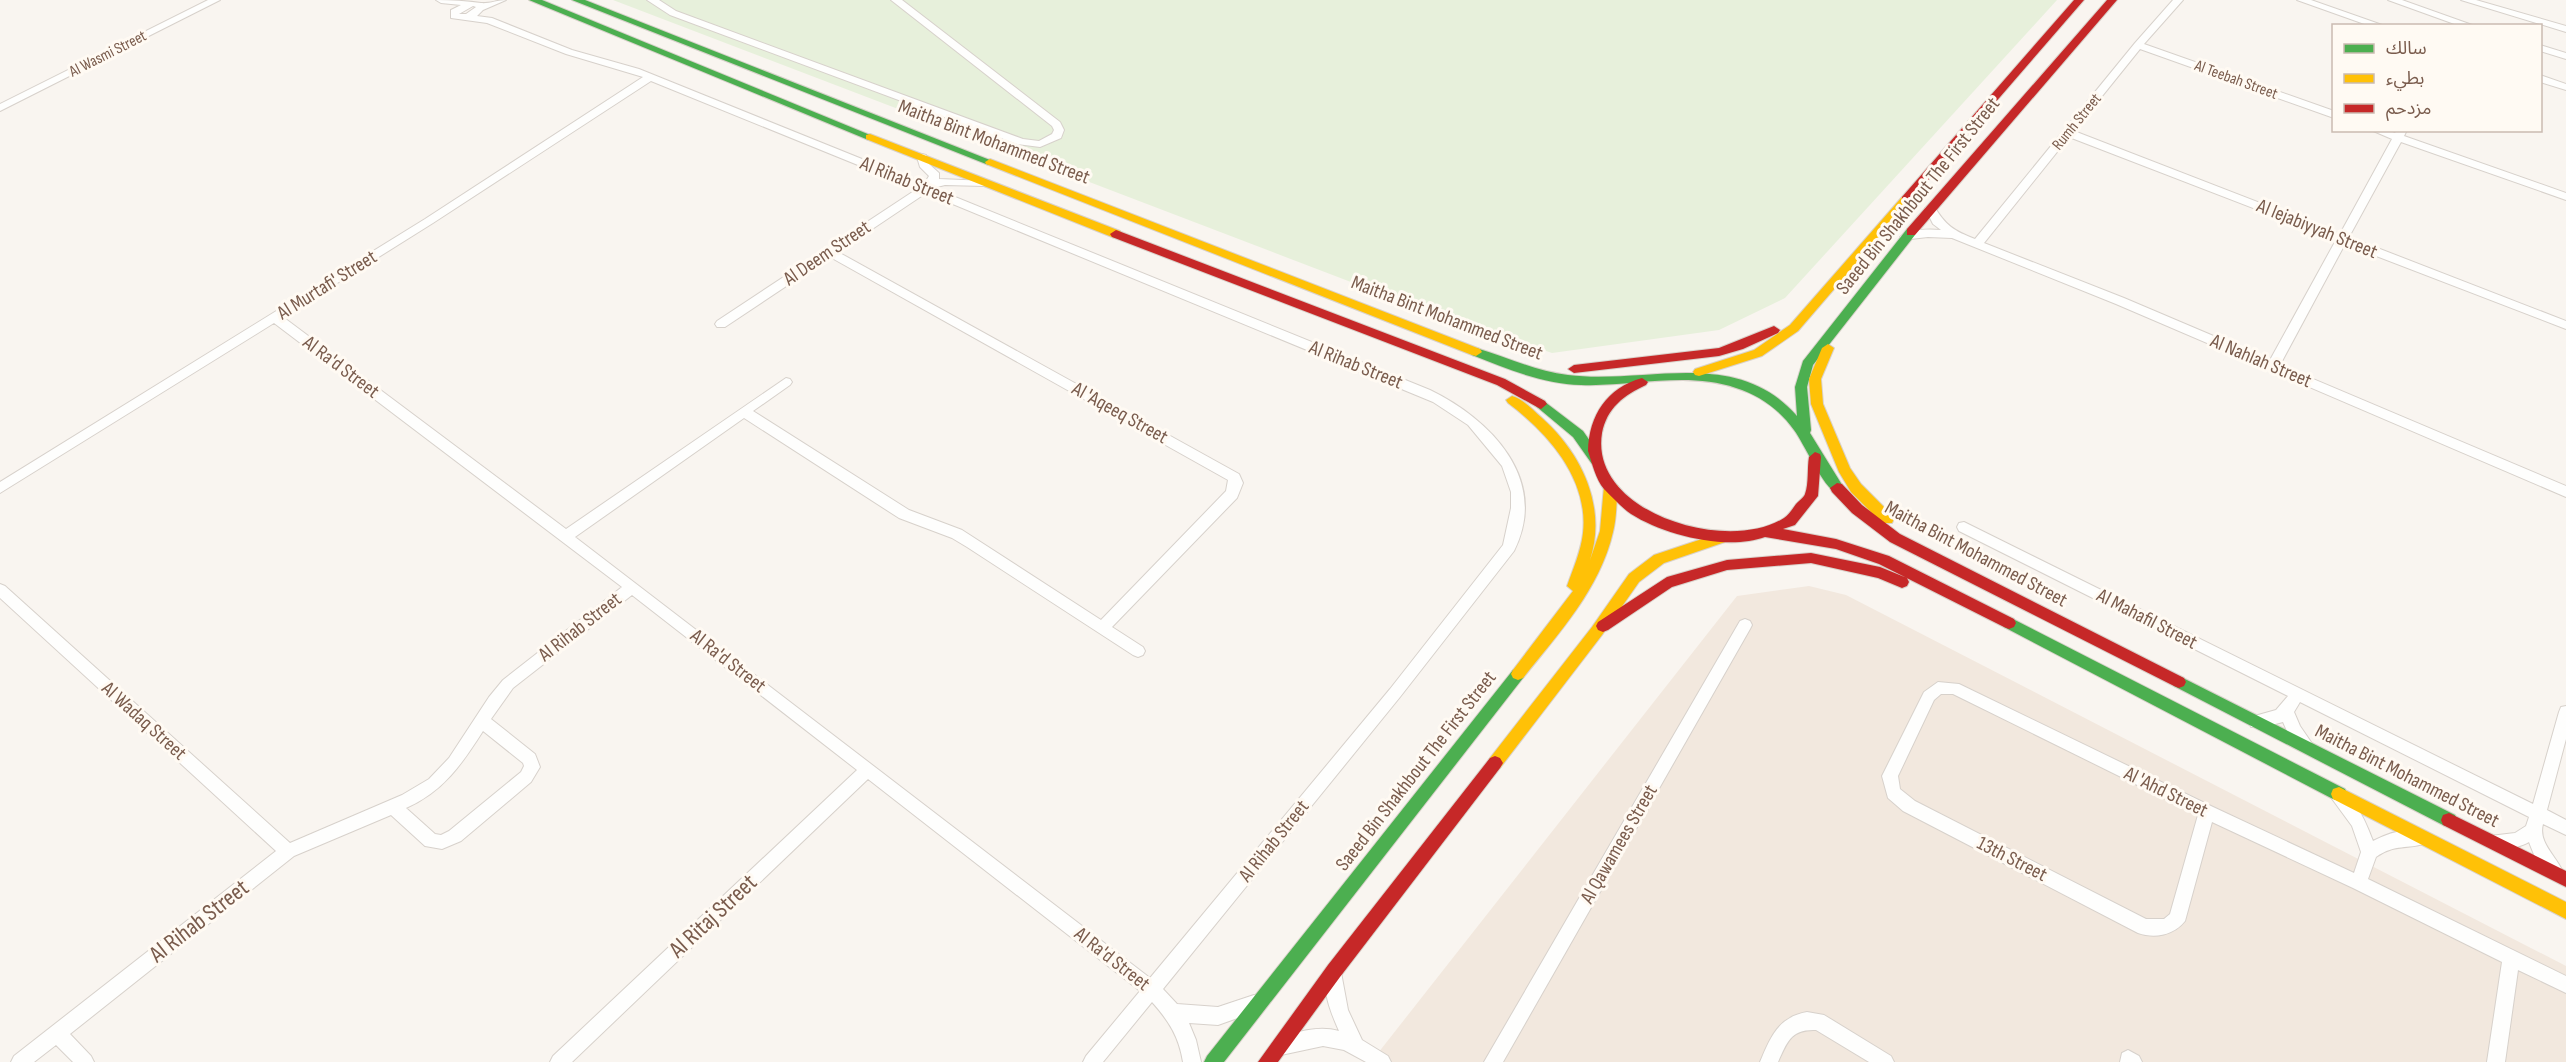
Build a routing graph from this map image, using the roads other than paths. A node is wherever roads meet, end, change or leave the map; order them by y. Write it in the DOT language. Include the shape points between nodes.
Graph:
graph roads {
  1 [pos="215,0"];
  2 [pos="501,0"];
  3 [pos="534,0"];
  4 [pos="577,0"];
  5 [pos="652,0"];
  6 [pos="896,0"];
  7 [pos="2079,0"];
  8 [pos="2112,0"];
  9 [pos="2178,0"];
  10 [pos="2302,0"];
  11 [pos="2393,0"];
  12 [pos="2466,0"];
  13 [pos="442,1"];
  14 [pos="476,4"];
  15 [pos="458,16"];
  16 [pos="489,20"];
  17 [pos="2375,24"];
  18 [pos="2465,24"];
  19 [pos="2515,24"];
  20 [pos="2566,29"];
  21 [pos="2545,39"];
  22 [pos="2138,45"];
  23 [pos="2566,56"];
  24 [pos="650,77"];
  25 [pos="2542,78"];
  26 [pos="2566,87"];
  27 [pos="0,108"];
  28 [pos="2332,114"];
  29 [pos="2069,133"];
  30 [pos="2400,134"];
  31 [pos="922,157"];
  32 [pos="984,183"];
  33 [pos="929,186"];
  34 [pos="2566,197"];
  35 [pos="1930,208"];
  36 [pos="1954,235"];
  37 [pos="1906,237"];
  38 [pos="2342,240"];
  39 [pos="1977,244"];
  40 [pos="829,252"];
  41 [pos="1804,315"];
  42 [pos="275,317"];
  43 [pos="722,324"];
  44 [pos="2566,325"];
  45 [pos="1834,330"];
  46 [pos="1469,349"];
  47 [pos="1453,363"];
  48 [pos="2273,366"];
  49 [pos="1692,374"];
  50 [pos="1659,376"];
  51 [pos="786,382"];
  52 [pos="745,412"];
  53 [pos="1807,435"];
  54 [pos="1815,456"];
  55 [pos="1597,461"];
  56 [pos="1611,486"];
  57 [pos="0,488"];
  58 [pos="2566,492"];
  59 [pos="1964,527"];
  60 [pos="1767,532"];
  61 [pos="565,537"];
  62 [pos="1720,538"];
  63 [pos="632,587"];
  64 [pos="0,590"];
  65 [pos="2016,599"];
  66 [pos="1566,611"];
  67 [pos="1745,625"];
  68 [pos="1103,627"];
  69 [pos="1597,631"];
  70 [pos="2027,632"];
  71 [pos="1138,651"];
  72 [pos="2297,694"];
  73 [pos="1975,698"];
  74 [pos="2566,712"];
  75 [pos="2287,713"];
  76 [pos="482,721"];
  77 [pos="2256,722"];
  78 [pos="2306,746"];
  79 [pos="867,770"];
  80 [pos="2337,794"];
  81 [pos="393,807"];
  82 [pos="2207,812"];
  83 [pos="2538,814"];
  84 [pos="2566,828"];
  85 [pos="2533,831"];
  86 [pos="2426,839"];
  87 [pos="2491,841"];
  88 [pos="288,851"];
  89 [pos="2369,852"];
  90 [pos="2565,879"];
  91 [pos="2360,883"];
  92 [pos="2566,912"];
  93 [pos="2511,958"];
  94 [pos="1334,971"];
  95 [pos="2566,985"];
  96 [pos="1151,989"];
  97 [pos="1259,1002"];
  98 [pos="1176,1013"];
  99 [pos="57,1033"];
  100 [pos="1355,1044"];
  101 [pos="1278,1047"];
  102 [pos="20,1062"];
  103 [pos="85,1062"];
  104 [pos="559,1062"];
  105 [pos="1092,1062"];
  106 [pos="1192,1062"];
  107 [pos="1214,1062"];
  108 [pos="1267,1062"];
  109 [pos="1382,1062"];
  110 [pos="1493,1062"];
  111 [pos="1769,1062"];
  112 [pos="1885,1062"];
  113 [pos="2496,1062"];
  1 -- 27 [label="street, Al Wasmi Street"];
  2 -- 14 [label="street"];
  3 -- 31 [label="main road, Maitha Bint Mohammed Street"];
  4 -- 46 [label="main road, Maitha Bint Mohammed Street"];
  5 -- 6 [label="street" via="673,13 1025,144 1045,143 1057,136 1056,124"];
  7 -- 41 [label="main road, Saeed Bin Shakhbout The First Street"];
  8 -- 35 [label="main road, Saeed Bin Shakhbout The First Street"];
  9 -- 22 [label="street, Rumh Street"];
  10 -- 17 [label="street"];
  11 -- 18 [label="street"];
  12 -- 19 [label="street"];
  13 -- 14 [label="street"];
  13 -- 15 [label="street"];
  14 -- 15 [label="street" via="459,8"];
  14 -- 16 [label="street"];
  15 -- 16 [label="street, Al Rihab Street"];
  16 -- 24 [label="street, Al Rihab Street" via="569,52"];
  20 -- 21 [label="street"];
  21 -- 23 [label="street"];
  22 -- 28 [label="street, Al Teebah Street"];
  22 -- 29 [label="street, Rumh Street"];
  24 -- 33 [label="street, Al Rihab Street"];
  24 -- 42 [label="street, Al Murtafi' Street"];
  25 -- 26 [label="street"];
  29 -- 38 [label="street, Al Iejabiyyah Street"];
  29 -- 39 [label="street, Rumh Street"];
  30 -- 34 [label="street"];
  30 -- 38 [label="street"];
  31 -- 32 [label="main road, Maitha Bint Mohammed Street"];
  31 -- 33 [label="street" via="924,165 935,175"];
  32 -- 33 [label="street" via="949,181"];
  32 -- 47 [label="main road, Maitha Bint Mohammed Street"];
  33 -- 40 [label="street, Al Deem Street"];
  33 -- 96 [label="street, Al Rihab Street" via="1433,396 1471,421 1510,463 1518,490 1518,519 1509,547 1491,572"];
  35 -- 36 [label="street, Al Nahlah Street" via="1937,222"];
  35 -- 37 [label="main road, Saeed Bin Shakhbout The First Street"];
  36 -- 37 [label="street, Al Nahlah Street" via="1928,233"];
  36 -- 39 [label="street, Al Nahlah Street"];
  37 -- 45 [label="main road, Saeed Bin Shakhbout The First Street"];
  38 -- 44 [label="street, Al Iejabiyyah Street"];
  38 -- 48 [label="street"];
  39 -- 48 [label="street, Al Nahlah Street"];
  40 -- 43 [label="street, Al Deem Street"];
  40 -- 68 [label="street, Al 'Aqeeq Street" via="1234,477 1232,494"];
  41 -- 46 [label="main road" via="1757,339 1719,352 1593,368 1548,367"];
  41 -- 49 [label="main road, Saeed Bin Shakhbout The First Street" via="1784,337 1758,353"];
  42 -- 57 [label="street, Al Murtafi' Street"];
  42 -- 61 [label="street, Al Ra'd Street"];
  45 -- 53 [label="main road, Saeed Bin Shakhbout The First Street" via="1818,346 1802,372 1799,391"];
  45 -- 65 [label="main road" via="1819,368 1815,391 1835,450 1856,488 1914,539 1985,575"];
  46 -- 50 [label="main road, Maitha Bint Mohammed Street" via="1521,370 1554,378 1588,381"];
  47 -- 55 [label="main road, Maitha Bint Mohammed Street" via="1501,382 1551,410 1576,431"];
  47 -- 66 [label="main road" via="1545,424 1573,466 1587,500 1590,530"];
  48 -- 58 [label="street, Al Nahlah Street"];
  49 -- 50 [label="main road, Maitha Bint Mohammed Street"];
  49 -- 53 [label="main road, Maitha Bint Mohammed Street" via="1719,378 1759,393 1792,417"];
  50 -- 55 [label="main road" via="1633,384 1612,398 1599,416 1593,438"];
  51 -- 52 [label="street"];
  52 -- 61 [label="street"];
  52 -- 68 [label="street" via="904,514 957,534"];
  53 -- 54 [label="main road, Maitha Bint Mohammed Street"];
  54 -- 60 [label="main road" via="1817,479 1809,501 1792,519"];
  54 -- 65 [label="main road, Maitha Bint Mohammed Street" via="1838,491 1873,524"];
  55 -- 56 [label="main road"];
  56 -- 62 [label="main road" via="1624,501 1660,523"];
  56 -- 66 [label="main road, Saeed Bin Shakhbout The First Street" via="1606,535 1599,556"];
  59 -- 72 [label="street, Al Mahafil Street"];
  60 -- 62 [label="main road"];
  60 -- 70 [label="main road" via="1814,538 1872,554"];
  61 -- 63 [label="street, Al Ra'd Street"];
  62 -- 69 [label="main road" via="1647,565 1620,591"];
  63 -- 76 [label="street, Al Rihab Street" via="508,684"];
  63 -- 79 [label="street, Al Ra'd Street"];
  64 -- 88 [label="street, Al Wadaq Street"];
  65 -- 77 [label="main road, Maitha Bint Mohammed Street"];
  66 -- 97 [label="main road, Saeed Bin Shakhbout The First Street"];
  67 -- 110 [label="street, Al Qawamees Street"];
  68 -- 71 [label="street"];
  69 -- 70 [label="main road" via="1654,590 1695,573 1727,565 1811,558 1880,573 1994,625"];
  69 -- 94 [label="main road"];
  70 -- 80 [label="main road"];
  72 -- 75 [label="street"];
  72 -- 83 [label="street, Al Mahafil Street"];
  73 -- 82 [label="street, Al 'Ahd Street"];
  73 -- 82 [label="street, 13th Street" via="1946,687 1932,691 1890,776 1893,793 1909,806 2144,927 2169,926 2179,915"];
  74 -- 83 [label="street"];
  75 -- 77 [label="street"];
  75 -- 78 [label="street"];
  76 -- 81 [label="street, Al Rihab Street" via="445,774 421,793"];
  76 -- 81 [label="street" via="530,759 532,767 526,777 442,842 431,841"];
  77 -- 78 [label="main road, Maitha Bint Mohammed Street"];
  78 -- 87 [label="main road, Maitha Bint Mohammed Street"];
  79 -- 96 [label="street, Al Ra'd Street"];
  79 -- 104 [label="street, Al Ritaj Street"];
  80 -- 86 [label="main road"];
  80 -- 89 [label="street" via="2358,822"];
  81 -- 88 [label="street, Al Rihab Street"];
  82 -- 91 [label="street, Al 'Ahd Street"];
  83 -- 84 [label="street, Al Mahafil Street"];
  83 -- 85 [label="street"];
  85 -- 87 [label="street" via="2517,840"];
  85 -- 90 [label="street" via="2541,853"];
  86 -- 89 [label="street" via="2393,839"];
  86 -- 92 [label="main road"];
  87 -- 90 [label="main road, Maitha Bint Mohammed Street"];
  88 -- 99 [label="street, Al Rihab Street"];
  89 -- 91 [label="street"];
  91 -- 93 [label="street, Al 'Ahd Street"];
  93 -- 95 [label="street, Al 'Ahd Street"];
  93 -- 113 [label="street"];
  94 -- 100 [label="street" via="1339,1013"];
  94 -- 101 [label="main road"];
  96 -- 98 [label="street, Al Ra'd Street"];
  96 -- 105 [label="street, Al Rihab Street"];
  97 -- 98 [label="street" via="1218,1016"];
  97 -- 107 [label="main road, Saeed Bin Shakhbout The First Street"];
  98 -- 106 [label="street, Al Ra'd Street" via="1185,1030"];
  99 -- 102 [label="street, Al Rihab Street"];
  99 -- 103 [label="street"];
  100 -- 101 [label="street" via="1323,1037"];
  100 -- 109 [label="street"];
  101 -- 108 [label="main road"];
  111 -- 112 [label="street" via="1783,1032 1797,1021 1807,1020 1818,1021"];
}
